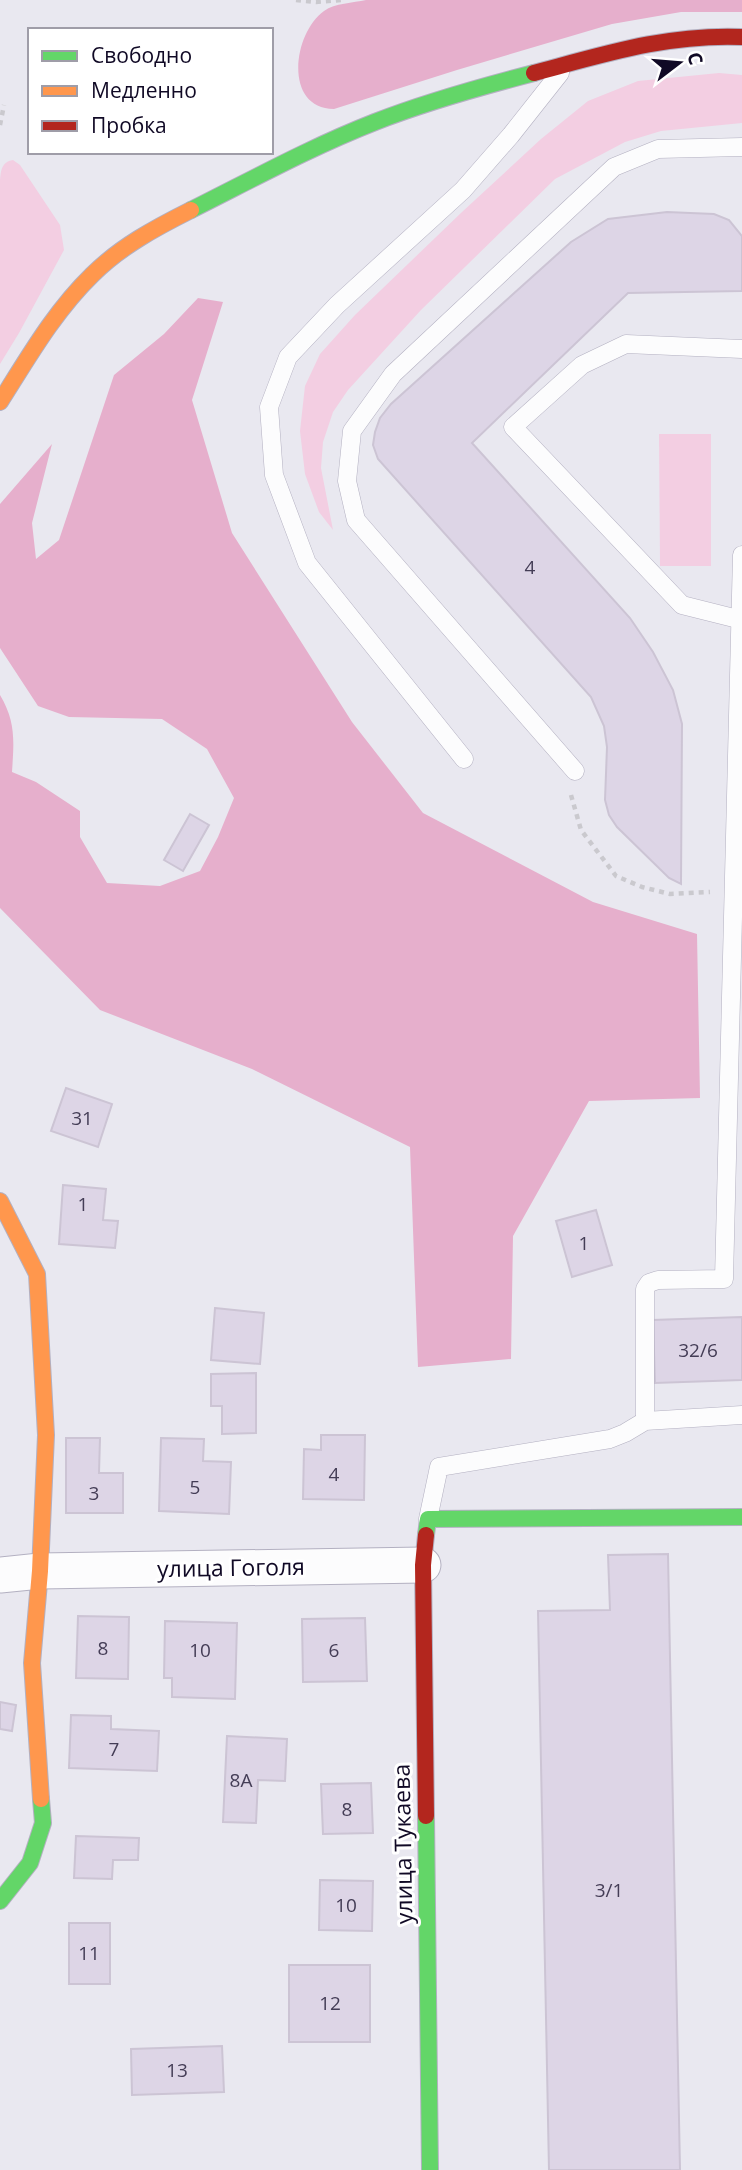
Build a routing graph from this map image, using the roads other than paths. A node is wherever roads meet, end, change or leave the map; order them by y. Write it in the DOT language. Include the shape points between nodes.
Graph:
graph roads {
  1 [pos="742,37"];
  2 [pos="567,64"];
  3 [pos="742,147"];
  4 [pos="742,349"];
  5 [pos="0,402"];
  6 [pos="742,555"];
  7 [pos="740,620"];
  8 [pos="464,759"];
  9 [pos="575,771"];
  10 [pos="0,1201"];
  11 [pos="742,1415"];
  12 [pos="645,1421"];
  13 [pos="742,1517"];
  14 [pos="428,1518"];
  15 [pos="423,1565"];
  16 [pos="40,1571"];
  17 [pos="0,1575"];
  18 [pos="0,1901"];
  19 [pos="430,2170"];
  1 -- 2 [label="street" via="672,39"];
  2 -- 5 [label="street" via="360,128 137,239 71,296"];
  2 -- 8 [label="lane" via="463,190 337,305 288,357 269,407 274,475 307,563"];
  3 -- 9 [label="lane" via="658,149 614,167 393,374 352,431 347,481 356,520"];
  4 -- 7 [label="lane" via="626,344 582,365 513,426 682,605"];
  6 -- 7 [label="lane"];
  7 -- 12 [label="lane" via="724,1279 656,1280 645,1289"];
  10 -- 16 [label="street" via="37,1274 46,1435"];
  11 -- 12 [label="lane"];
  12 -- 14 [label="lane" via="610,1439 439,1467"];
  13 -- 14 [label="street"];
  14 -- 15 [label="street, улица Тукаева"];
  15 -- 16 [label="street, улица Гоголя"];
  15 -- 19 [label="street, улица Тукаева"];
  16 -- 17 [label="street, улица Гоголя"];
  16 -- 18 [label="street" via="32,1663 43,1823 30,1863"];
}
